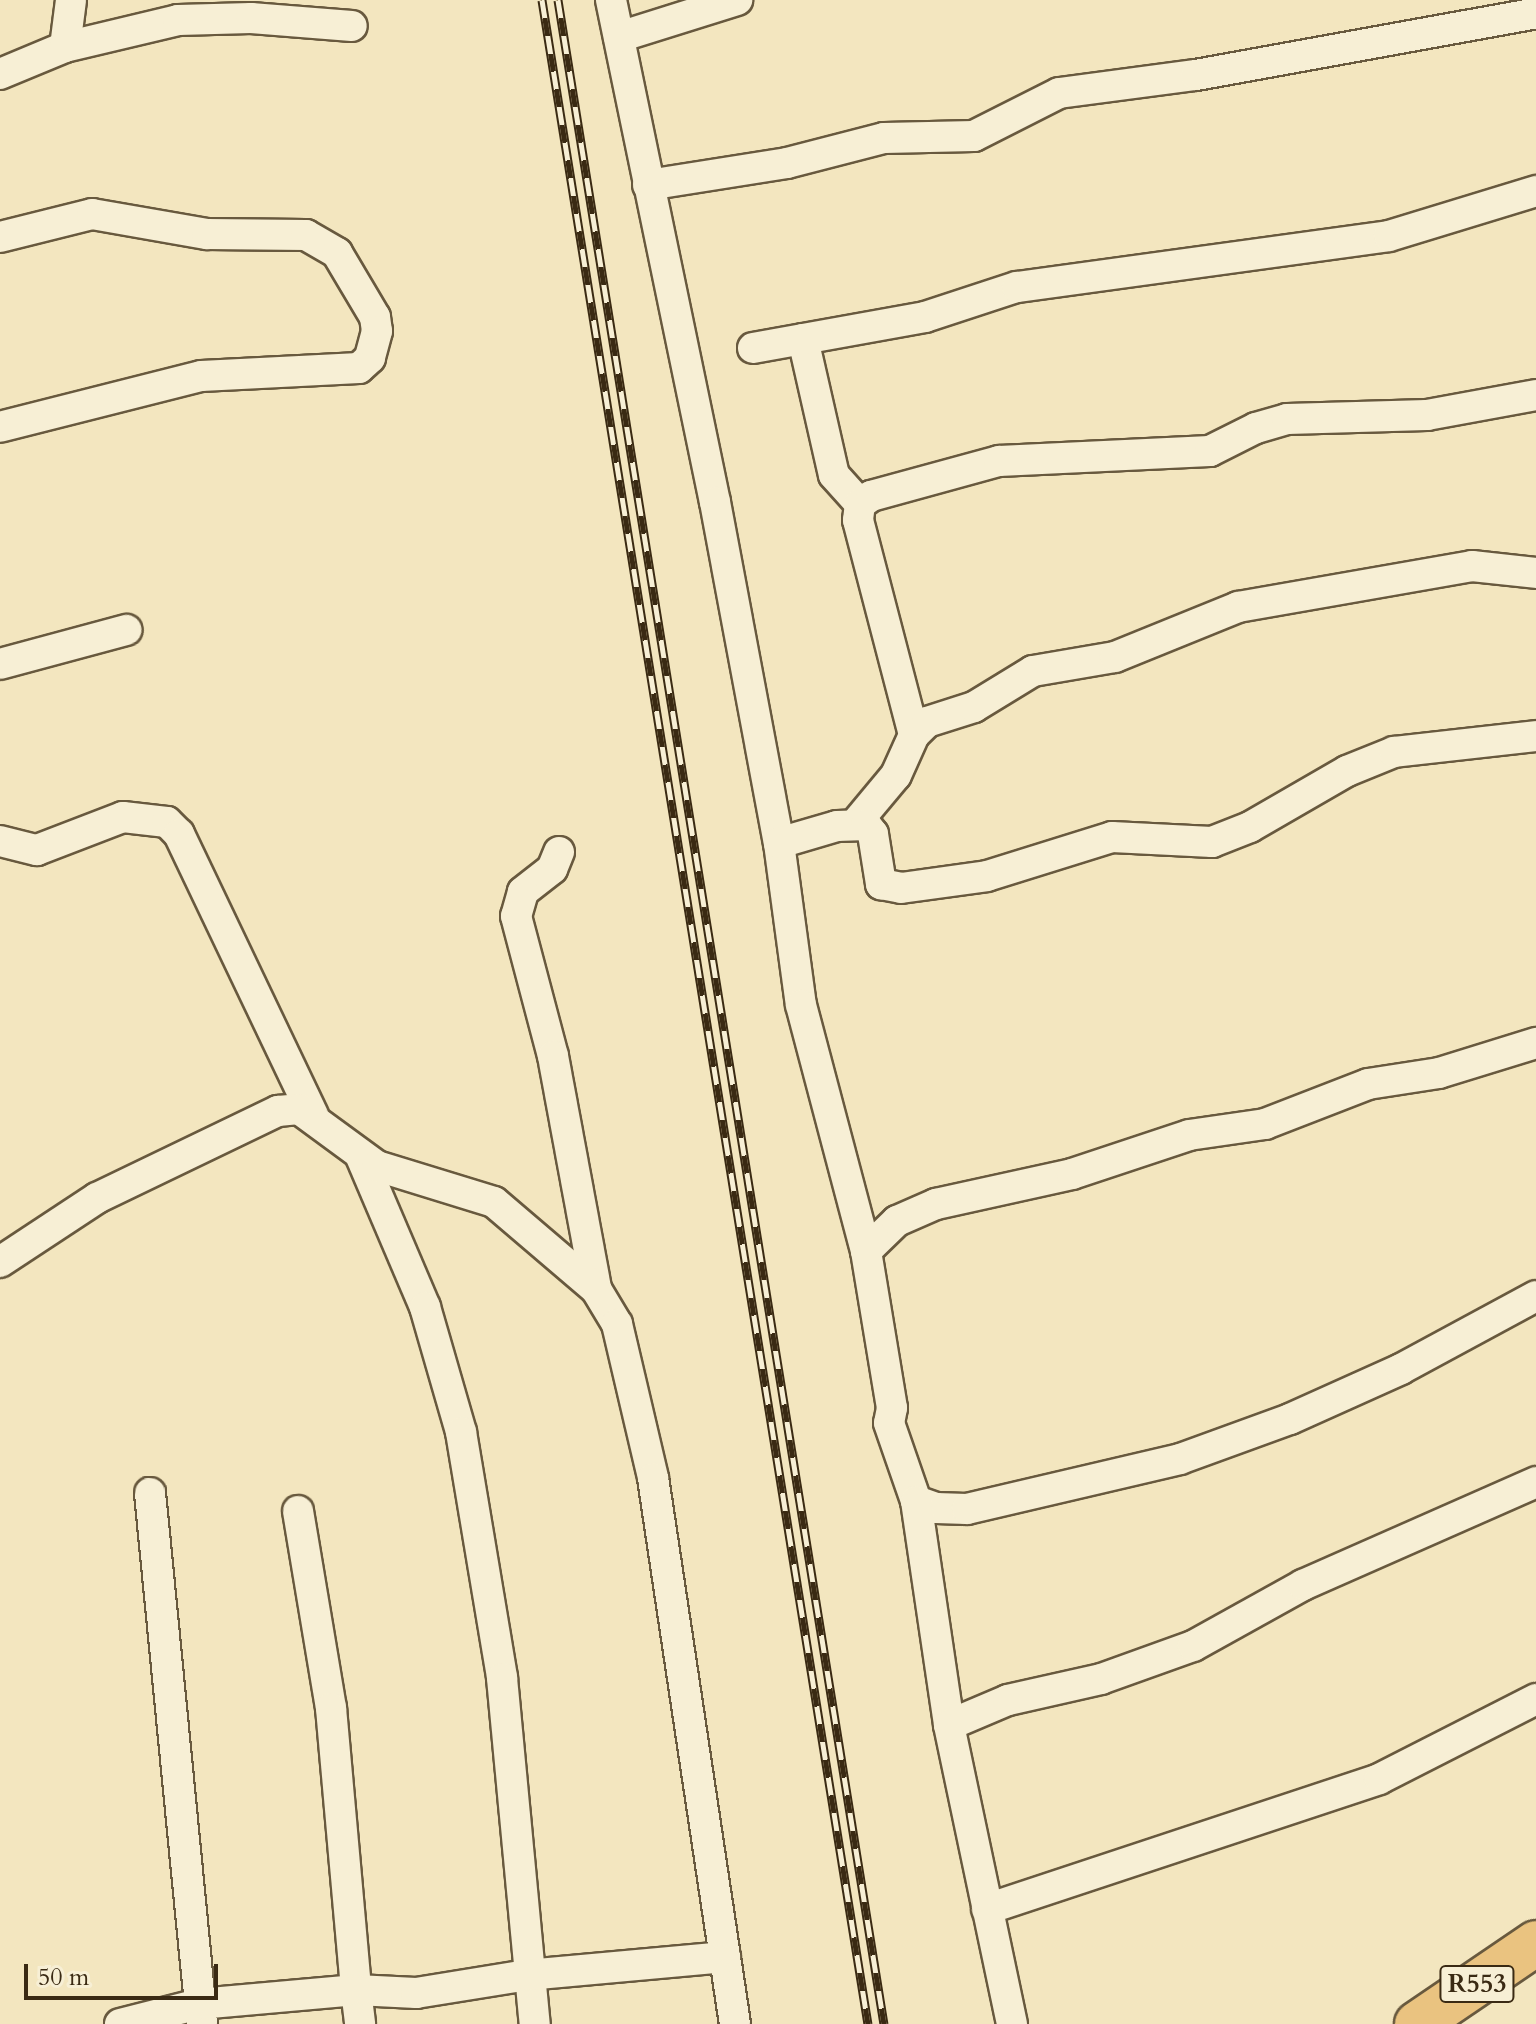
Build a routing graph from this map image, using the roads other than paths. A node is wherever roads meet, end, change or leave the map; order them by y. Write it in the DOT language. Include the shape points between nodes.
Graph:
graph roads {
  1 [pos="71,0"];
  2 [pos="611,0"];
  3 [pos="737,0"];
  4 [pos="1451,13"];
  5 [pos="1536,13"];
  6 [pos="352,26"];
  7 [pos="619,37"];
  8 [pos="65,47"];
  9 [pos="0,74"];
  10 [pos="648,185"];
  11 [pos="1536,191"];
  12 [pos="0,237"];
  13 [pos="803,339"];
  14 [pos="753,348"];
  15 [pos="1536,395"];
  16 [pos="0,427"];
  17 [pos="860,504"];
  18 [pos="1536,573"];
  19 [pos="126,630"];
  20 [pos="0,664"];
  21 [pos="914,735"];
  22 [pos="1536,736"];
  23 [pos="856,823"];
  24 [pos="0,841"];
  25 [pos="779,843"];
  26 [pos="559,852"];
  27 [pos="1536,1043"];
  28 [pos="313,1115"];
  29 [pos="361,1157"];
  30 [pos="866,1251"];
  31 [pos="0,1262"];
  32 [pos="596,1289"];
  33 [pos="1536,1296"];
  34 [pos="1536,1482"];
  35 [pos="150,1493"];
  36 [pos="916,1501"];
  37 [pos="298,1511"];
  38 [pos="1536,1699"];
  39 [pos="949,1725"];
  40 [pos="987,1909"];
  41 [pos="1536,1943"];
  42 [pos="725,1957"];
  43 [pos="527,1975"];
  44 [pos="356,1990"];
  45 [pos="200,2014"];
  46 [pos="120,2024"];
  47 [pos="360,2024"];
  48 [pos="535,2024"];
  49 [pos="735,2024"];
  50 [pos="1012,2024"];
  51 [pos="1417,2024"];
  1 -- 8 [label="street"];
  2 -- 7 [label="street"];
  3 -- 7 [label="street"];
  4 -- 5 [label="street"];
  4 -- 10 [label="street" via="1196,75 1059,93 974,136 884,138 787,163"];
  6 -- 8 [label="street" via="202,18 144,25"];
  7 -- 10 [label="street"];
  8 -- 9 [label="street"];
  10 -- 25 [label="street"];
  11 -- 13 [label="street" via="1389,236 1017,287 925,317"];
  12 -- 16 [label="street" via="92,214 197,233 320,239 354,278 377,331 370,358 359,368 201,376"];
  13 -- 14 [label="street"];
  13 -- 17 [label="street" via="834,475"];
  15 -- 17 [label="street" via="1427,415 1287,419 1210,451 999,461 871,496"];
  17 -- 21 [label="street" via="858,520"];
  18 -- 21 [label="street" via="1472,566 1238,607 1115,657 1033,671 974,707 934,718"];
  19 -- 20 [label="street"];
  21 -- 23 [label="street" via="896,775"];
  22 -- 23 [label="street" via="1394,752 1212,842 1112,837 987,876 901,888 881,884 873,834"];
  23 -- 25 [label="street"];
  24 -- 28 [label="street" via="37,850 123,817 167,822 179,834"];
  25 -- 30 [label="street" via="801,1005"];
  26 -- 32 [label="street" via="552,869 523,892 516,916 553,1056"];
  27 -- 30 [label="street" via="1423,1077 1368,1084 1265,1124 1189,1135 1072,1174 936,1204 897,1221"];
  28 -- 29 [label="street"];
  28 -- 31 [label="street" via="299,1109 278,1111 97,1198"];
  29 -- 32 [label="street" via="494,1202"];
  29 -- 43 [label="street" via="425,1307 461,1432 502,1678"];
  30 -- 36 [label="street" via="892,1408 889,1423"];
  32 -- 42 [label="street" via="617,1324 653,1478"];
  33 -- 36 [label="street" via="1401,1369 1290,1419 1180,1459 967,1509"];
  34 -- 39 [label="street" via="1303,1585 1193,1646 1101,1679 1008,1700"];
  35 -- 45 [label="street"];
  36 -- 39 [label="street"];
  37 -- 44 [label="street" via="331,1708"];
  38 -- 40 [label="street" via="1379,1779"];
  39 -- 40 [label="street"];
  40 -- 50 [label="street"];
  41 -- 51 [label="main road, R553"];
  42 -- 43 [label="street"];
  42 -- 49 [label="street"];
  43 -- 44 [label="street" via="416,1993"];
  43 -- 48 [label="street"];
  44 -- 45 [label="street"];
  44 -- 47 [label="street"];
  45 -- 46 [label="street"];
}
